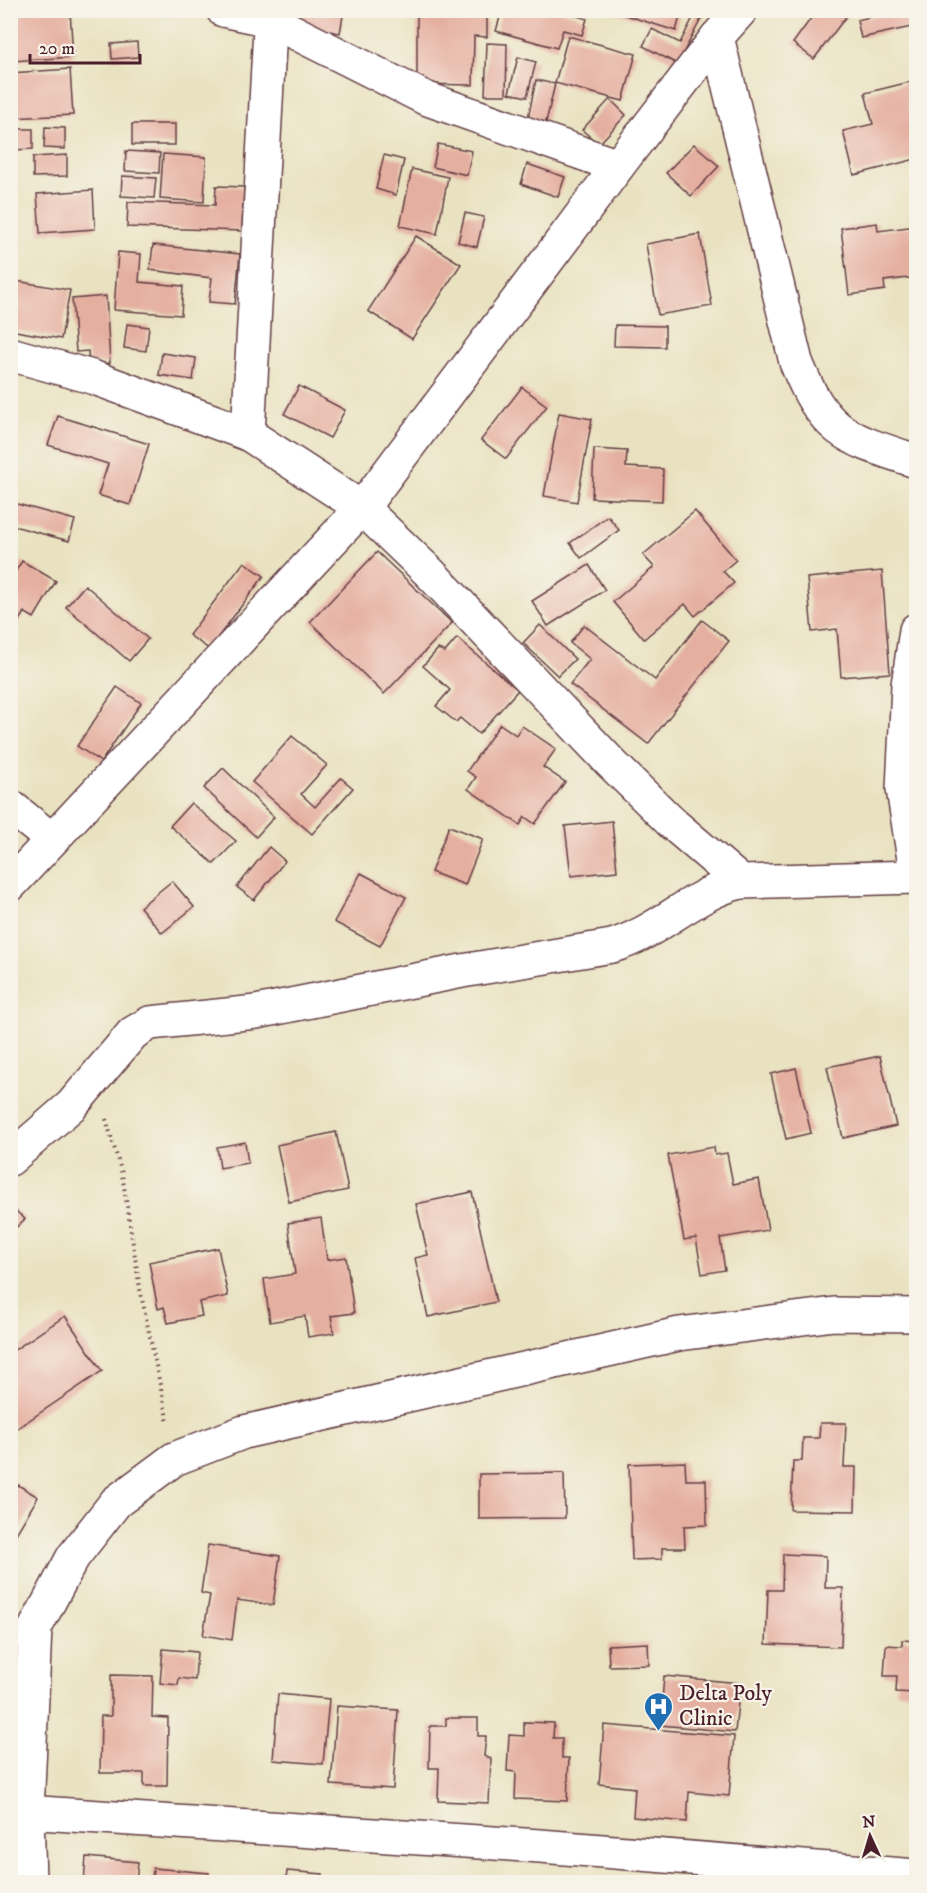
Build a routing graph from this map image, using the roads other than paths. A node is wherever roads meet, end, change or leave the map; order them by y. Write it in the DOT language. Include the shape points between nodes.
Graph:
graph roads {
  1 [pos="223,10"];
  2 [pos="741,10"];
  3 [pos="270,15"];
  4 [pos="717,37"];
  5 [pos="618,166"];
  6 [pos="10,354"];
  7 [pos="248,434"];
  8 [pos="916,462"];
  9 [pos="362,508"];
  10 [pos="916,630"];
  11 [pos="10,806"];
  12 [pos="51,839"];
  13 [pos="916,872"];
  14 [pos="916,877"];
  15 [pos="741,882"];
  16 [pos="10,885"];
  17 [pos="10,1159"];
  18 [pos="916,1315"];
  19 [pos="19,1812"];
  20 [pos="916,1876"];
  21 [pos="29,1882"];
  1 -- 3 [label="street"];
  2 -- 4 [label="street"];
  3 -- 5 [label="street" via="425,98"];
  3 -- 7 [label="street"];
  4 -- 5 [label="street"];
  4 -- 8 [label="street" via="796,362 810,396 833,425 858,442"];
  5 -- 9 [label="street"];
  6 -- 7 [label="street" via="92,376"];
  7 -- 9 [label="street"];
  9 -- 12 [label="street"];
  9 -- 15 [label="street" via="638,789"];
  10 -- 13 [label="street" via="908,685 903,789"];
  11 -- 12 [label="street"];
  12 -- 16 [label="street"];
  14 -- 15 [label="street"];
  15 -- 17 [label="street" via="720,887 629,941 612,946 256,1012 150,1023 133,1033 72,1105"];
  18 -- 19 [label="street" via="834,1314 679,1334 244,1432 174,1460 116,1502 73,1557 35,1628"];
  19 -- 20 [label="street" via="528,1845"];
  19 -- 21 [label="street"];
}
